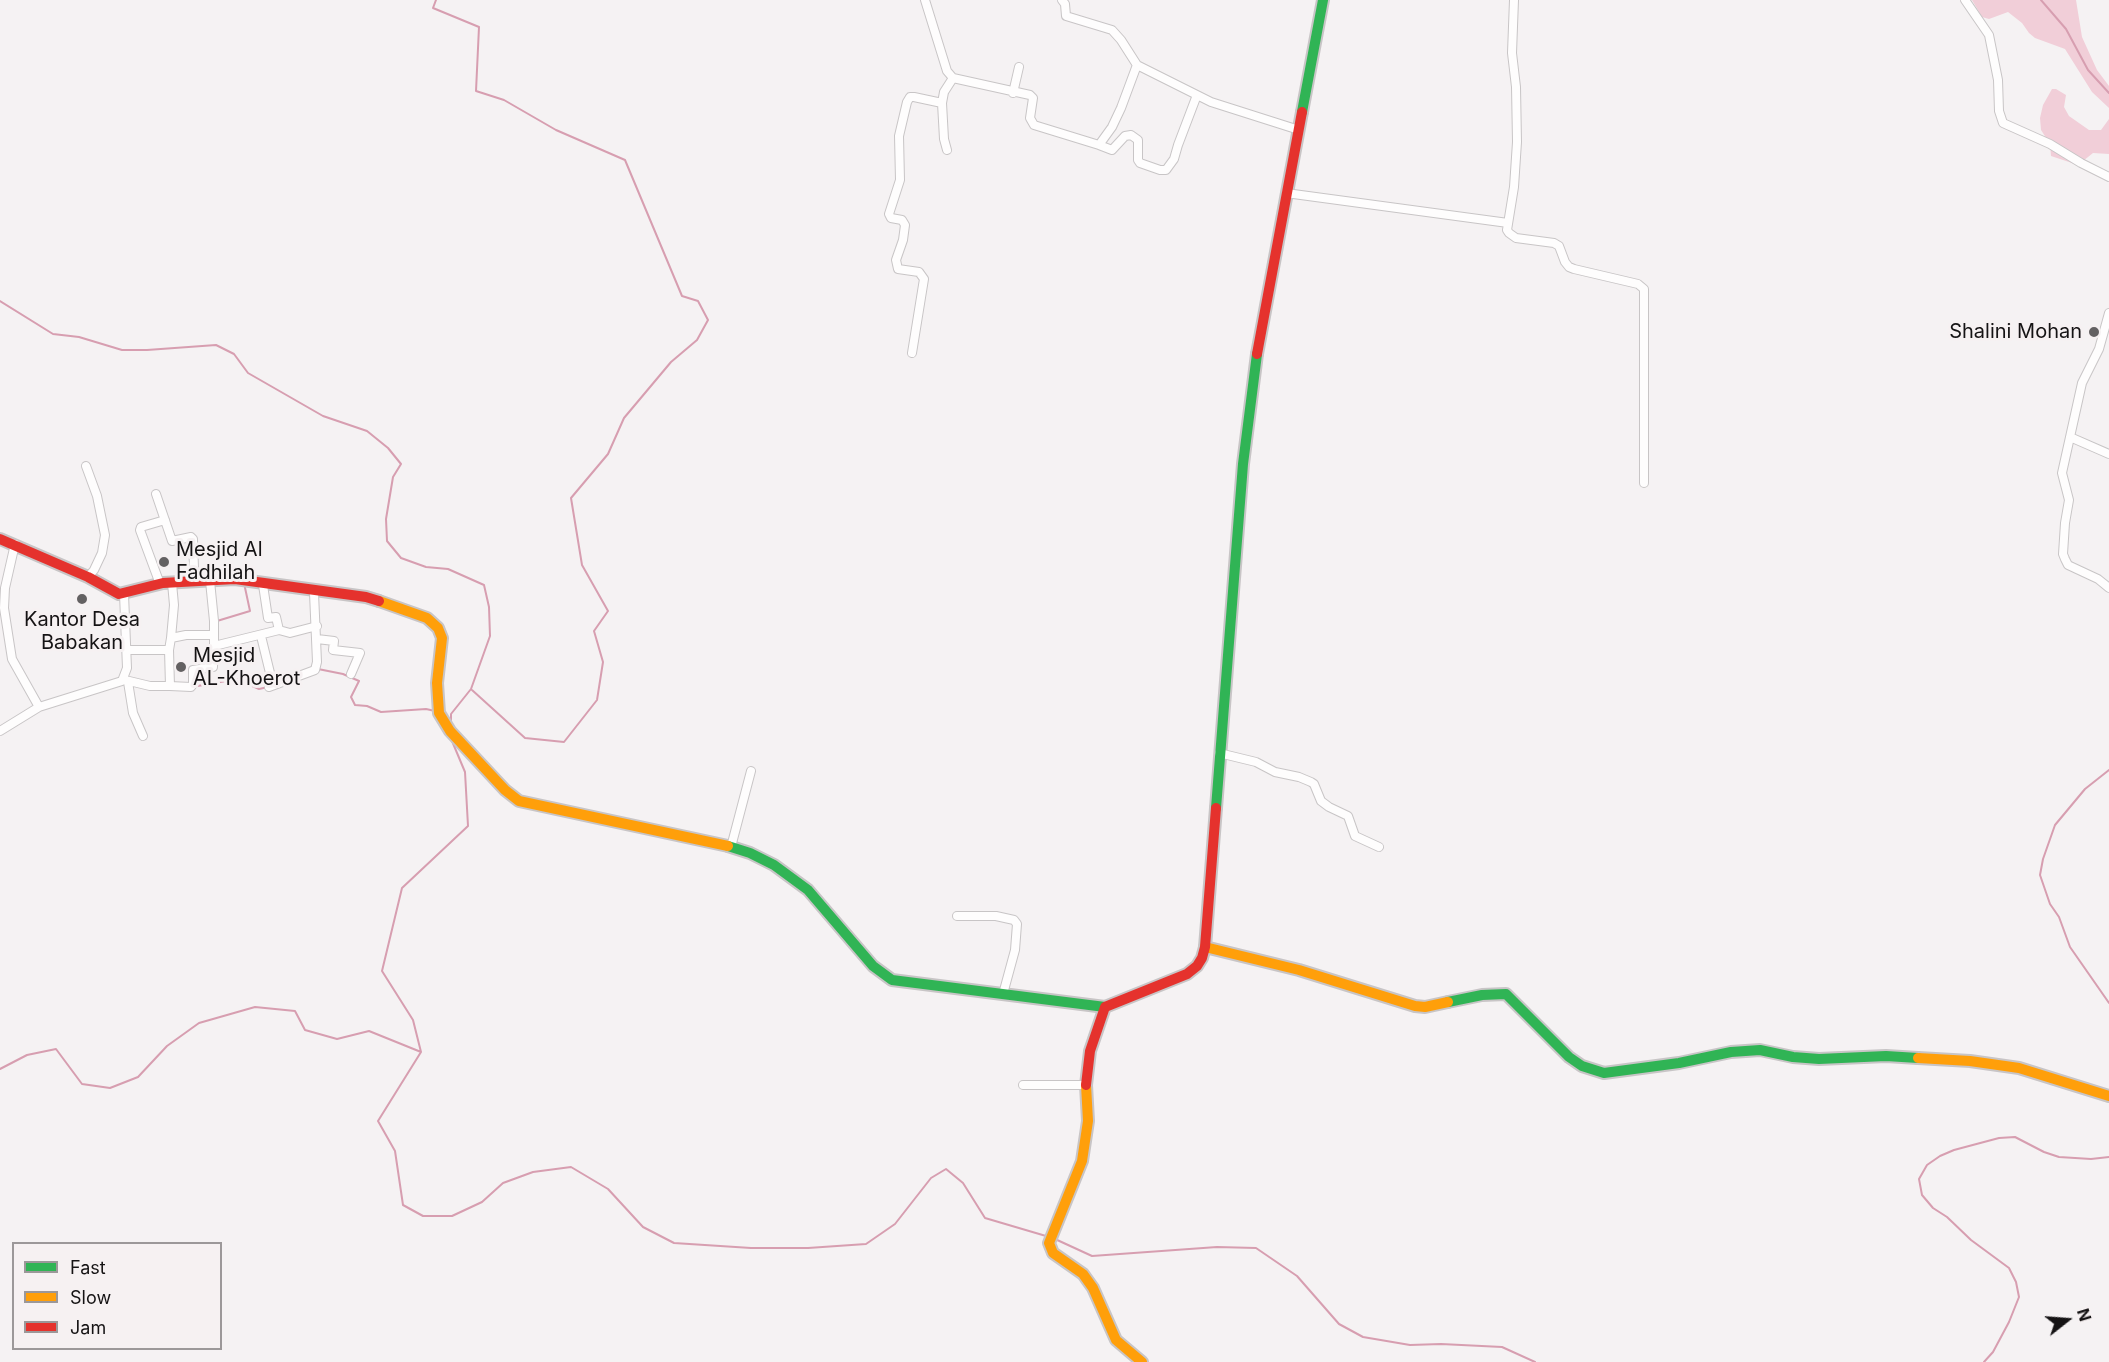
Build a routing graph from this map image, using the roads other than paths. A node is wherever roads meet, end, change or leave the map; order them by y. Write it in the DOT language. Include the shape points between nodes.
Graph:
graph roads {
  1 [pos="925,0"];
  2 [pos="1062,0"];
  3 [pos="1323,0"];
  4 [pos="1514,0"];
  5 [pos="1965,0"];
  6 [pos="1137,65"];
  7 [pos="1019,67"];
  8 [pos="953,78"];
  9 [pos="1013,93"];
  10 [pos="1197,95"];
  11 [pos="942,103"];
  12 [pos="1299,130"];
  13 [pos="1100,145"];
  14 [pos="947,150"];
  15 [pos="2109,177"];
  16 [pos="1286,193"];
  17 [pos="1508,223"];
  18 [pos="2109,313"];
  19 [pos="912,353"];
  20 [pos="2070,437"];
  21 [pos="2109,453"];
  22 [pos="86,465"];
  23 [pos="1644,483"];
  24 [pos="156,494"];
  25 [pos="165,520"];
  26 [pos="0,539"];
  27 [pos="15,544"];
  28 [pos="88,577"];
  29 [pos="196,581"];
  30 [pos="210,581"];
  31 [pos="172,583"];
  32 [pos="160,584"];
  33 [pos="262,584"];
  34 [pos="2109,588"];
  35 [pos="314,591"];
  36 [pos="124,594"];
  37 [pos="317,626"];
  38 [pos="279,630"];
  39 [pos="214,635"];
  40 [pos="261,636"];
  41 [pos="171,639"];
  42 [pos="317,639"];
  43 [pos="214,646"];
  44 [pos="126,650"];
  45 [pos="169,650"];
  46 [pos="351,674"];
  47 [pos="126,680"];
  48 [pos="170,686"];
  49 [pos="39,707"];
  50 [pos="0,731"];
  51 [pos="143,736"];
  52 [pos="1219,753"];
  53 [pos="751,771"];
  54 [pos="731,847"];
  55 [pos="1379,847"];
  56 [pos="957,916"];
  57 [pos="1205,947"];
  58 [pos="1003,994"];
  59 [pos="1106,1007"];
  60 [pos="1023,1085"];
  61 [pos="1086,1085"];
  62 [pos="2109,1096"];
  63 [pos="1143,1362"];
  1 -- 8 [label="street" via="947,71"];
  2 -- 6 [label="street" via="1066,16 1112,30"];
  3 -- 12 [label="street"];
  4 -- 17 [label="street" via="1512,53 1517,142"];
  5 -- 15 [label="street" via="1989,35 2003,123"];
  6 -- 10 [label="street"];
  6 -- 13 [label="street" via="1121,108"];
  7 -- 9 [label="street"];
  8 -- 9 [label="street"];
  8 -- 11 [label="street"];
  9 -- 13 [label="street" via="1032,97 1030,118 1036,127"];
  10 -- 12 [label="street"];
  10 -- 13 [label="street" via="1174,159 1166,170 1140,163 1138,140 1131,135 1112,150"];
  11 -- 14 [label="street"];
  11 -- 19 [label="street" via="908,99 899,136 900,180 889,214 904,225 896,260 898,269 919,272 924,279"];
  12 -- 16 [label="street"];
  16 -- 17 [label="street"];
  16 -- 52 [label="street" via="1260,332 1243,464"];
  17 -- 23 [label="street" via="1508,232 1516,238 1559,246 1569,267 1638,284 1644,289"];
  18 -- 20 [label="street" via="2099,350 2082,383"];
  20 -- 21 [label="street"];
  20 -- 34 [label="street" via="2062,473 2069,500 2063,554 2067,565"];
  22 -- 28 [label="street" via="105,535 102,553"];
  24 -- 25 [label="street"];
  25 -- 29 [label="street" via="172,541 193,539"];
  25 -- 32 [label="street" via="140,530"];
  26 -- 27 [label="street"];
  27 -- 28 [label="street"];
  27 -- 49 [label="street" via="4,608 12,659"];
  28 -- 36 [label="street"];
  29 -- 30 [label="street"];
  29 -- 31 [label="street"];
  30 -- 33 [label="street" via="235,579"];
  30 -- 39 [label="street"];
  31 -- 32 [label="street"];
  31 -- 41 [label="street"];
  32 -- 36 [label="street"];
  33 -- 35 [label="street"];
  33 -- 38 [label="street" via="268,618 276,617"];
  35 -- 37 [label="street"];
  35 -- 54 [label="street" via="366,597 435,624 442,644 437,710 451,732 519,801"];
  36 -- 44 [label="street"];
  37 -- 38 [label="street" via="293,632"];
  37 -- 42 [label="street"];
  38 -- 40 [label="street"];
  39 -- 41 [label="street"];
  39 -- 43 [label="street"];
  40 -- 42 [label="street" via="272,679 269,687 315,669"];
  40 -- 43 [label="street"];
  41 -- 45 [label="street"];
  42 -- 46 [label="street" via="334,641 333,650 360,653"];
  43 -- 48 [label="street" via="213,667 193,670 191,687"];
  44 -- 45 [label="street"];
  44 -- 47 [label="street"];
  45 -- 48 [label="street"];
  47 -- 48 [label="street"];
  47 -- 49 [label="street"];
  47 -- 51 [label="street"];
  49 -- 50 [label="street"];
  52 -- 55 [label="street" via="1311,782 1321,801 1348,816 1355,836"];
  52 -- 57 [label="street"];
  53 -- 54 [label="street"];
  54 -- 58 [label="street" via="774,865 808,890 873,966 892,980"];
  56 -- 58 [label="street" via="996,916 1017,924 1016,950"];
  57 -- 59 [label="street" via="1197,966 1187,974"];
  57 -- 62 [label="street" via="1299,970 1415,1006 1506,994 1569,1057 1604,1073 1760,1050 1811,1058 1886,1056 1970,1061 2019,1068"];
  58 -- 59 [label="street"];
  59 -- 61 [label="street" via="1090,1051"];
  60 -- 61 [label="street"];
  61 -- 63 [label="street" via="1088,1121 1082,1161 1049,1243 1053,1253 1083,1275 1093,1288 1116,1341"];
}
